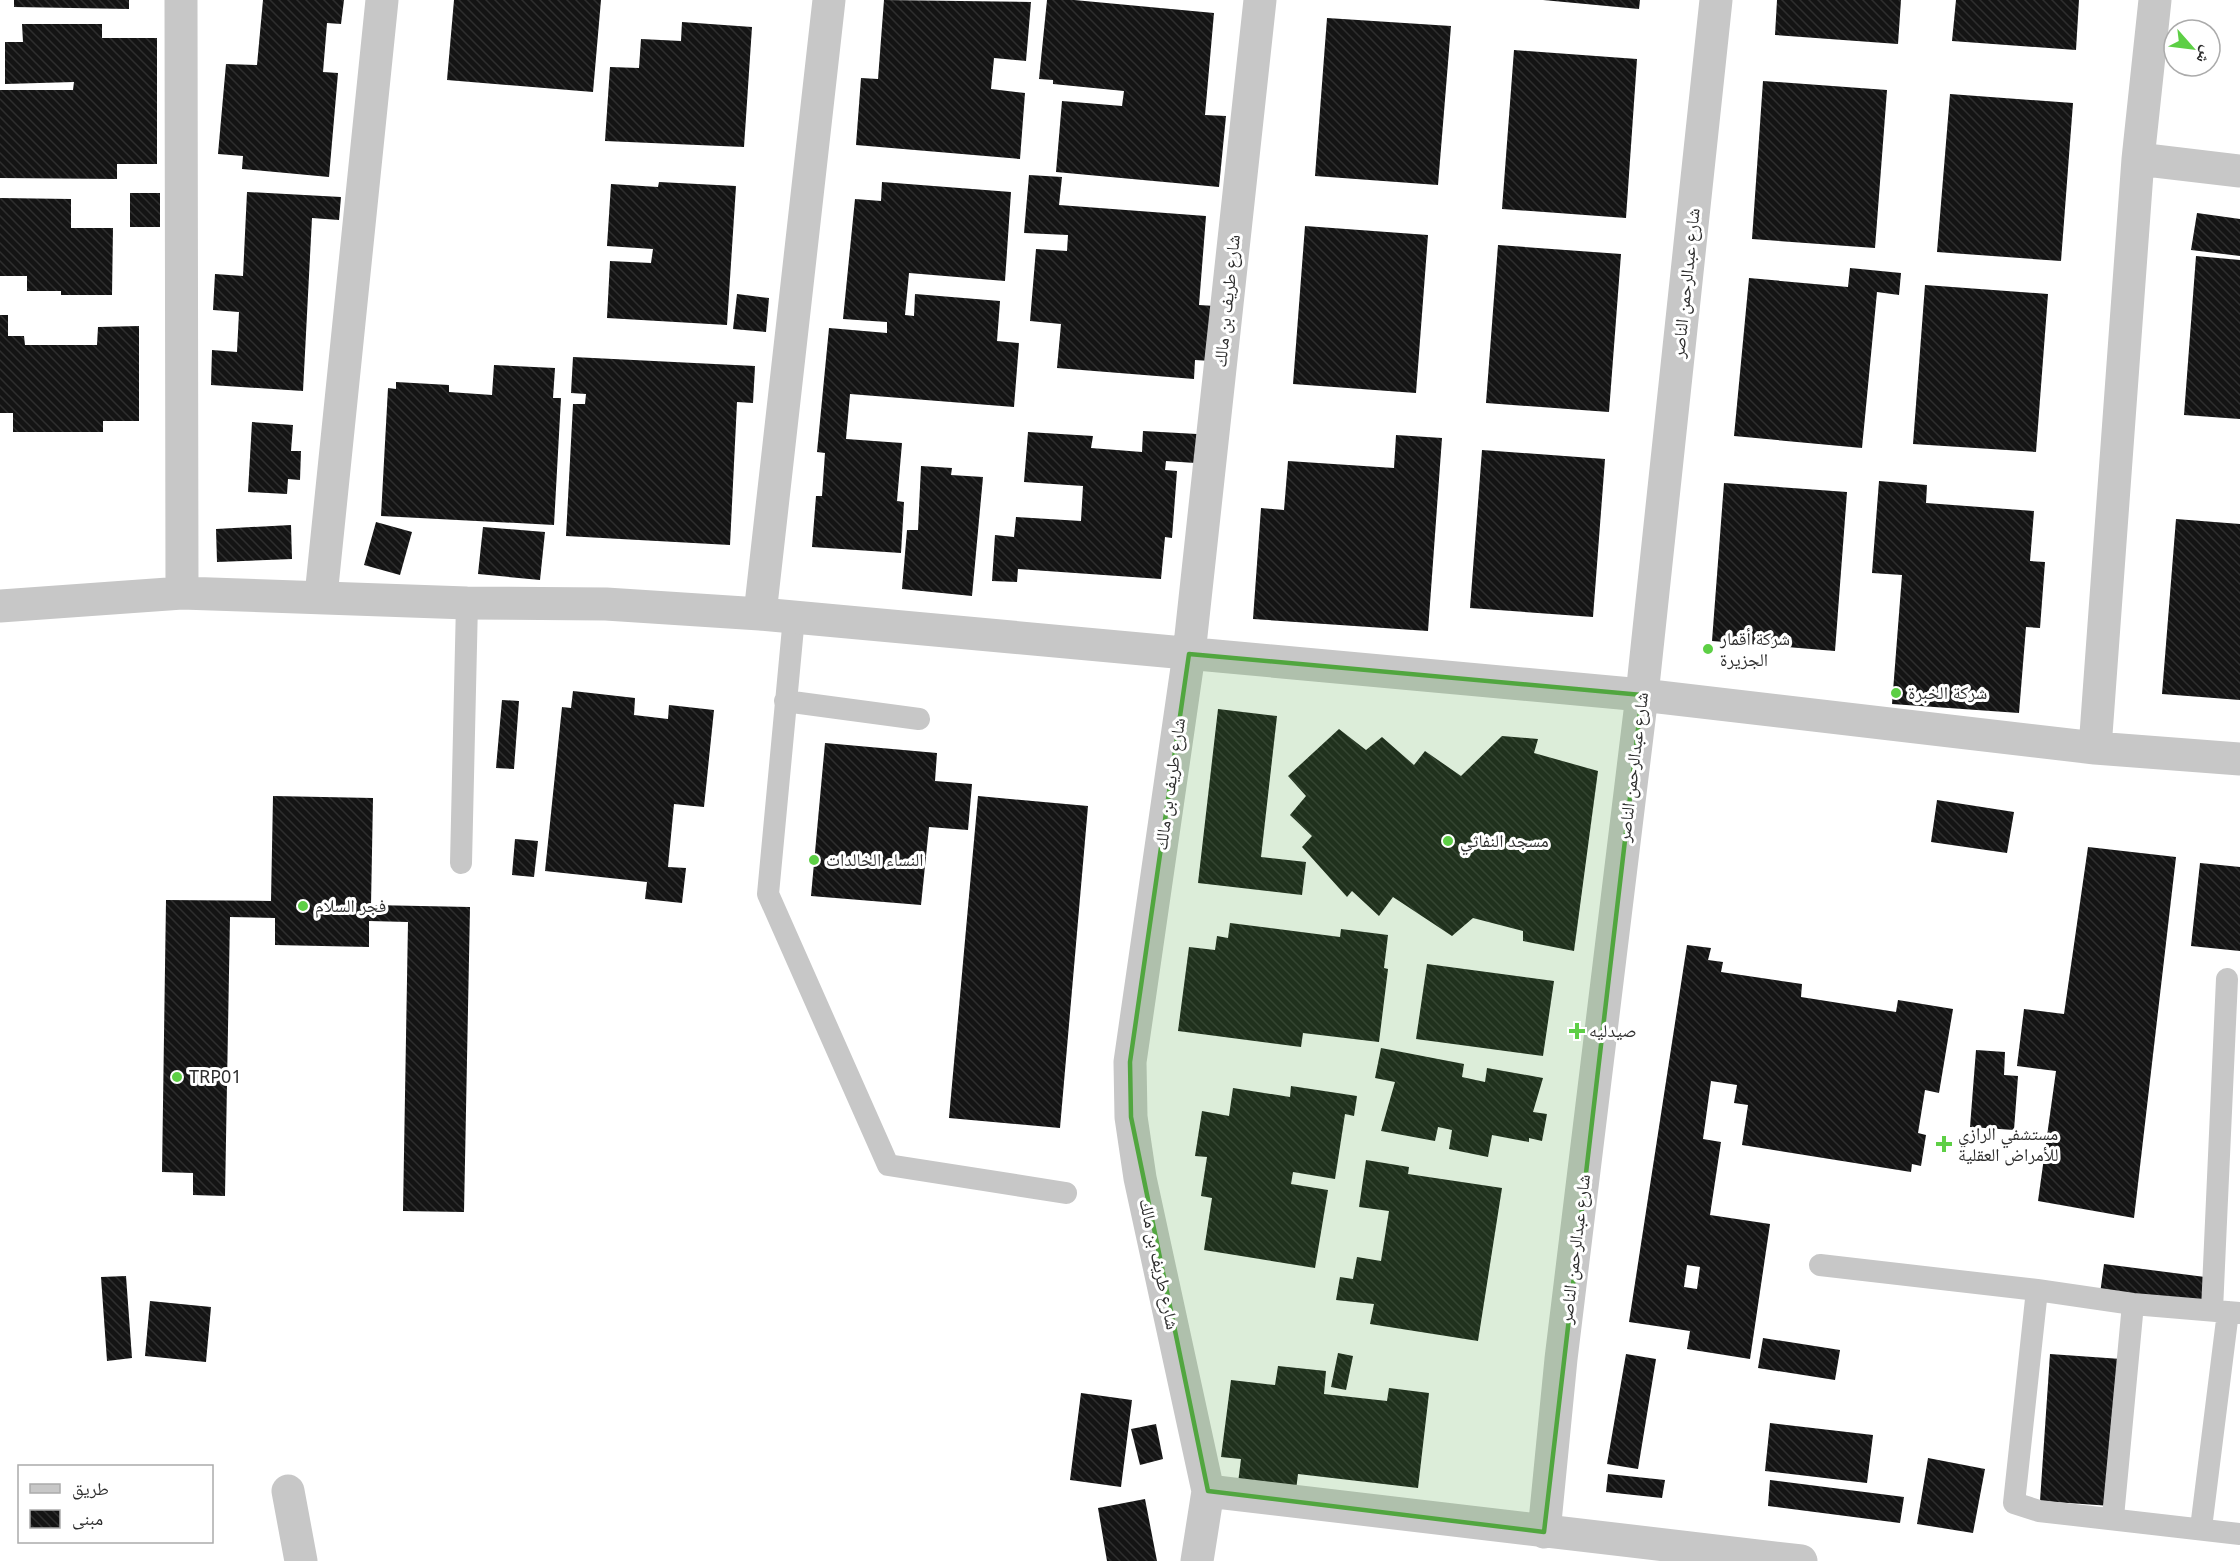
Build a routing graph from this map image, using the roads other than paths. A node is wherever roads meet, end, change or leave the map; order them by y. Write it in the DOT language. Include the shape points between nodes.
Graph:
graph roads {
  1 [pos="181,0"];
  2 [pos="382,0"];
  3 [pos="829,0"];
  4 [pos="1260,0"];
  5 [pos="1716,0"];
  6 [pos="2155,0"];
  7 [pos="2138,159"];
  8 [pos="2240,171"];
  9 [pos="182,593"];
  10 [pos="321,596"];
  11 [pos="467,603"];
  12 [pos="0,606"];
  13 [pos="760,614"];
  14 [pos="794,617"];
  15 [pos="1189,654"];
  16 [pos="1642,695"];
  17 [pos="785,701"];
  18 [pos="920,718"];
  19 [pos="2095,748"];
  20 [pos="2240,759"];
  21 [pos="461,863"];
  22 [pos="2227,979"];
  23 [pos="1066,1193"];
  24 [pos="1820,1265"];
  25 [pos="2037,1290"];
  26 [pos="2133,1304"];
  27 [pos="2227,1312"];
  28 [pos="288,1491"];
  29 [pos="1208,1491"];
  30 [pos="2113,1517"];
  31 [pos="2201,1528"];
  32 [pos="1544,1532"];
  33 [pos="2240,1534"];
  34 [pos="301,1561"];
  35 [pos="1197,1561"];
  36 [pos="1800,1561"];
  1 -- 9 [label="street"];
  2 -- 10 [label="street"];
  3 -- 13 [label="street"];
  4 -- 15 [label="street, شارع طريف بن مالك"];
  5 -- 16 [label="street, شارع عبدالرحمن الناصر"];
  6 -- 7 [label="street"];
  7 -- 8 [label="street"];
  7 -- 19 [label="street"];
  9 -- 10 [label="street"];
  9 -- 12 [label="street"];
  10 -- 11 [label="street"];
  11 -- 13 [label="street" via="606,604"];
  11 -- 21 [label="lane"];
  13 -- 14 [label="street"];
  14 -- 15 [label="street"];
  14 -- 17 [label="lane"];
  15 -- 16 [label="street"];
  15 -- 29 [label="street, شارع طريف بن مالك" via="1130,1062 1131,1117 1140,1178"];
  16 -- 19 [label="street"];
  16 -- 32 [label="street, شارع عبدالرحمن الناصر"];
  17 -- 18 [label="lane"];
  17 -- 23 [label="lane" via="768,894 888,1165"];
  19 -- 20 [label="street"];
  22 -- 27 [label="lane"];
  24 -- 25 [label="lane"];
  25 -- 26 [label="lane"];
  25 -- 30 [label="lane" via="2014,1503 2039,1511"];
  26 -- 27 [label="lane"];
  26 -- 30 [label="lane"];
  27 -- 31 [label="lane"];
  28 -- 34 [label="street"];
  29 -- 32 [label="street"];
  29 -- 35 [label="street, شارع طريف بن مالك"];
  30 -- 31 [label="lane"];
  31 -- 33 [label="lane"];
  32 -- 36 [label="street"];
}
